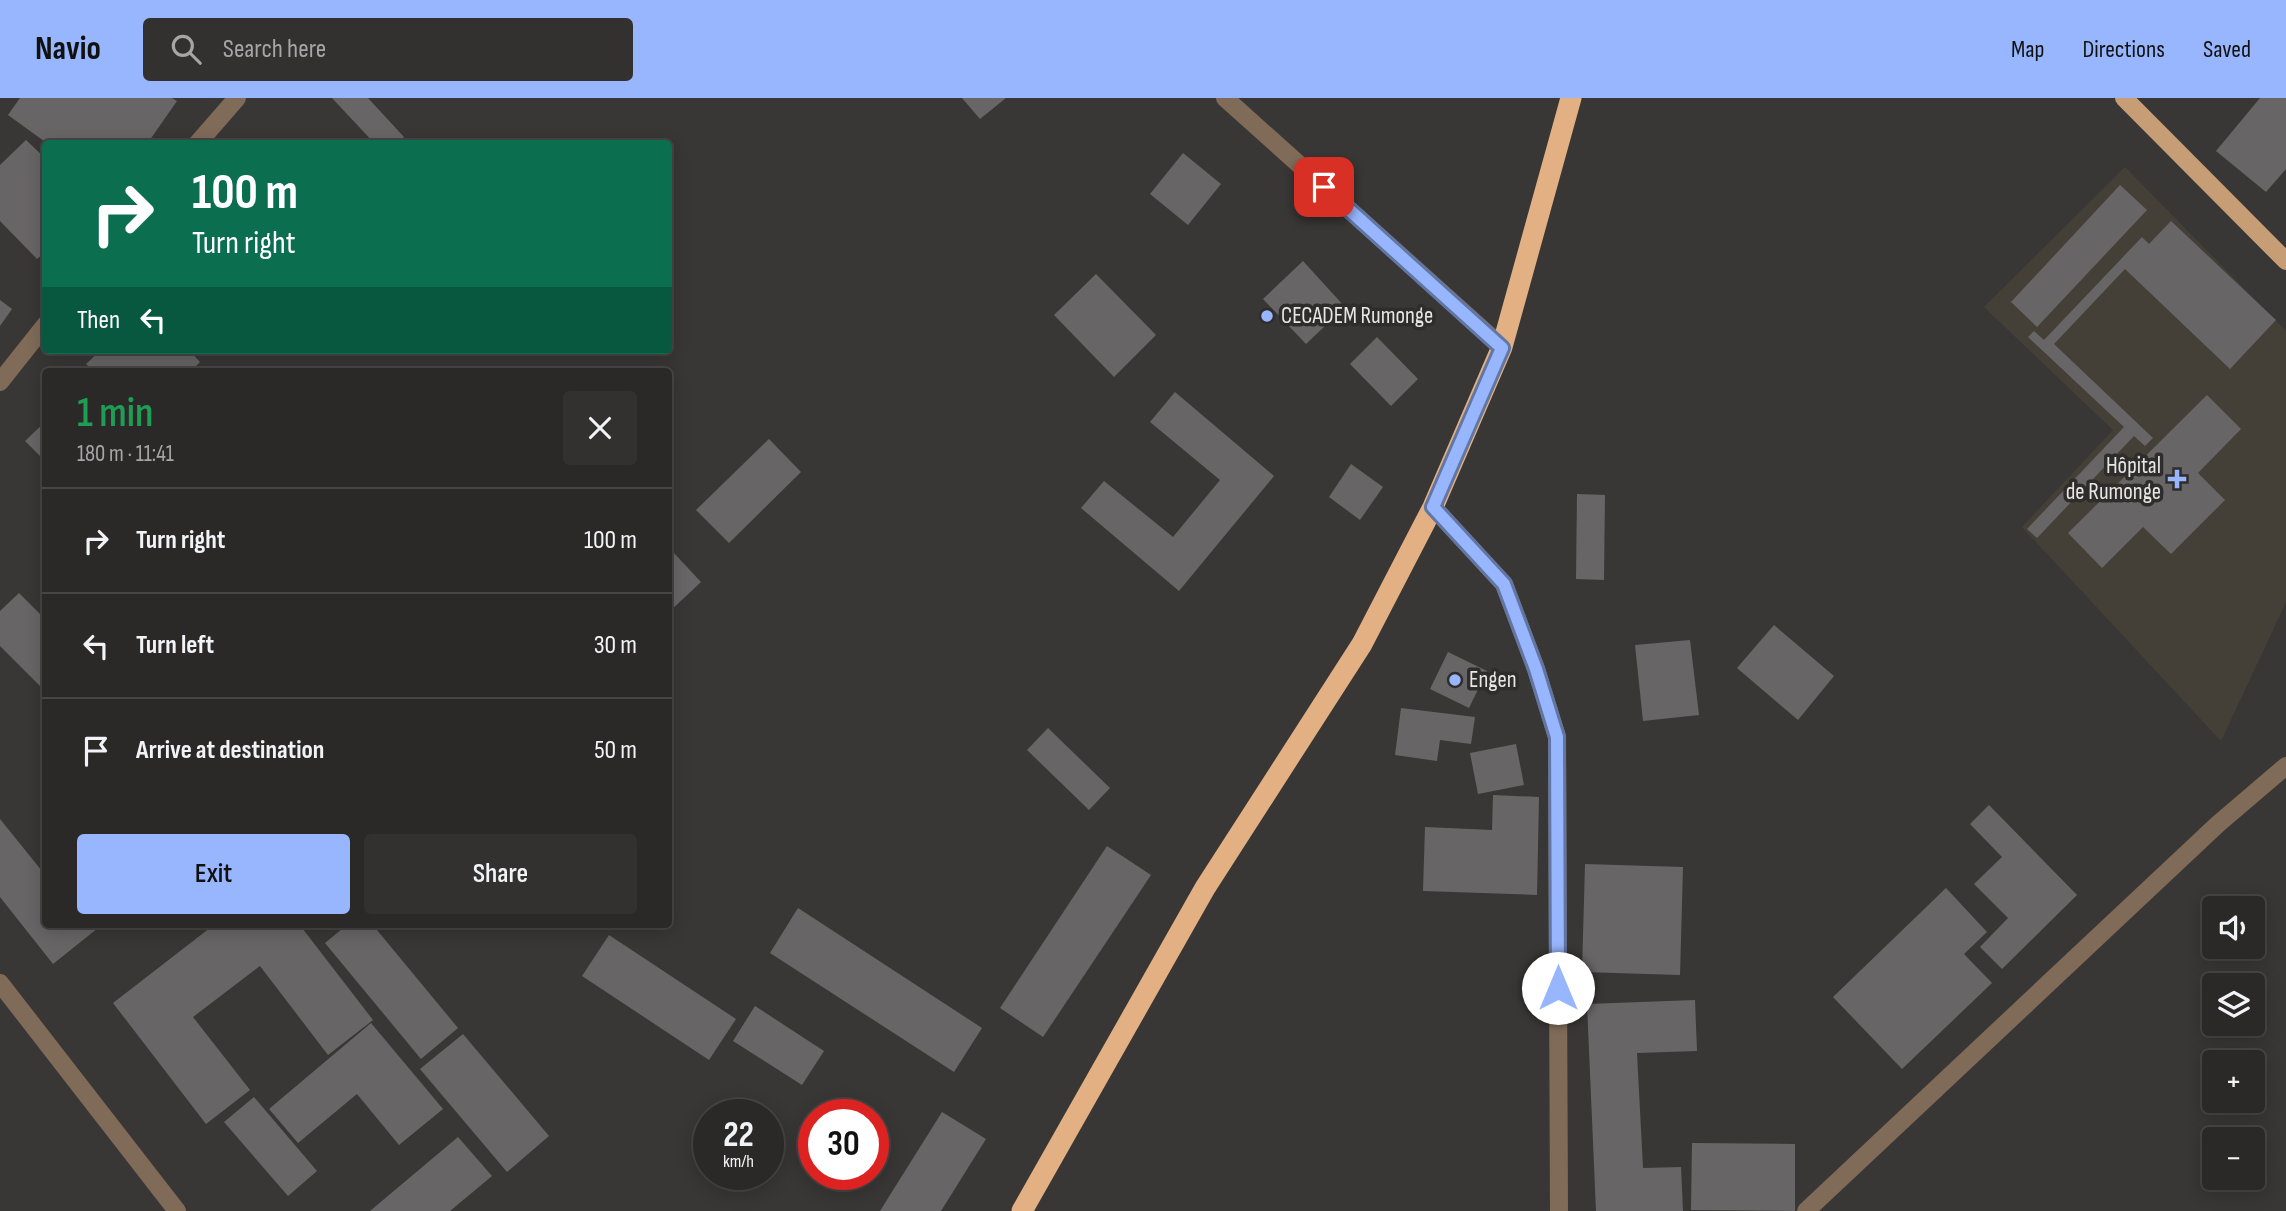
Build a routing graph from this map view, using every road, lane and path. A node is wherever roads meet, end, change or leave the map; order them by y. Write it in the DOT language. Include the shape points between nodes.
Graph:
graph roads {
  1 [pos="237,98"];
  2 [pos="1225,98"];
  3 [pos="1571,98"];
  4 [pos="2124,98"];
  5 [pos="200,140"];
  6 [pos="2286,261"];
  7 [pos="42,329"];
  8 [pos="1502,348"];
  9 [pos="0,382"];
  10 [pos="1433,507"];
  11 [pos="2286,766"];
  12 [pos="0,983"];
  13 [pos="177,1211"];
  14 [pos="1022,1211"];
  15 [pos="1559,1211"];
  16 [pos="1806,1211"];
  1 -- 5 [label="street"];
  2 -- 8 [label="street"];
  3 -- 8 [label="highway"];
  4 -- 6 [label="main road"];
  7 -- 9 [label="street"];
  8 -- 10 [label="highway"];
  10 -- 14 [label="highway" via="1362,644 1205,888"];
  10 -- 15 [label="street" via="1504,584 1557,737"];
  11 -- 16 [label="street" via="2218,824"];
  12 -- 13 [label="street"];
}
